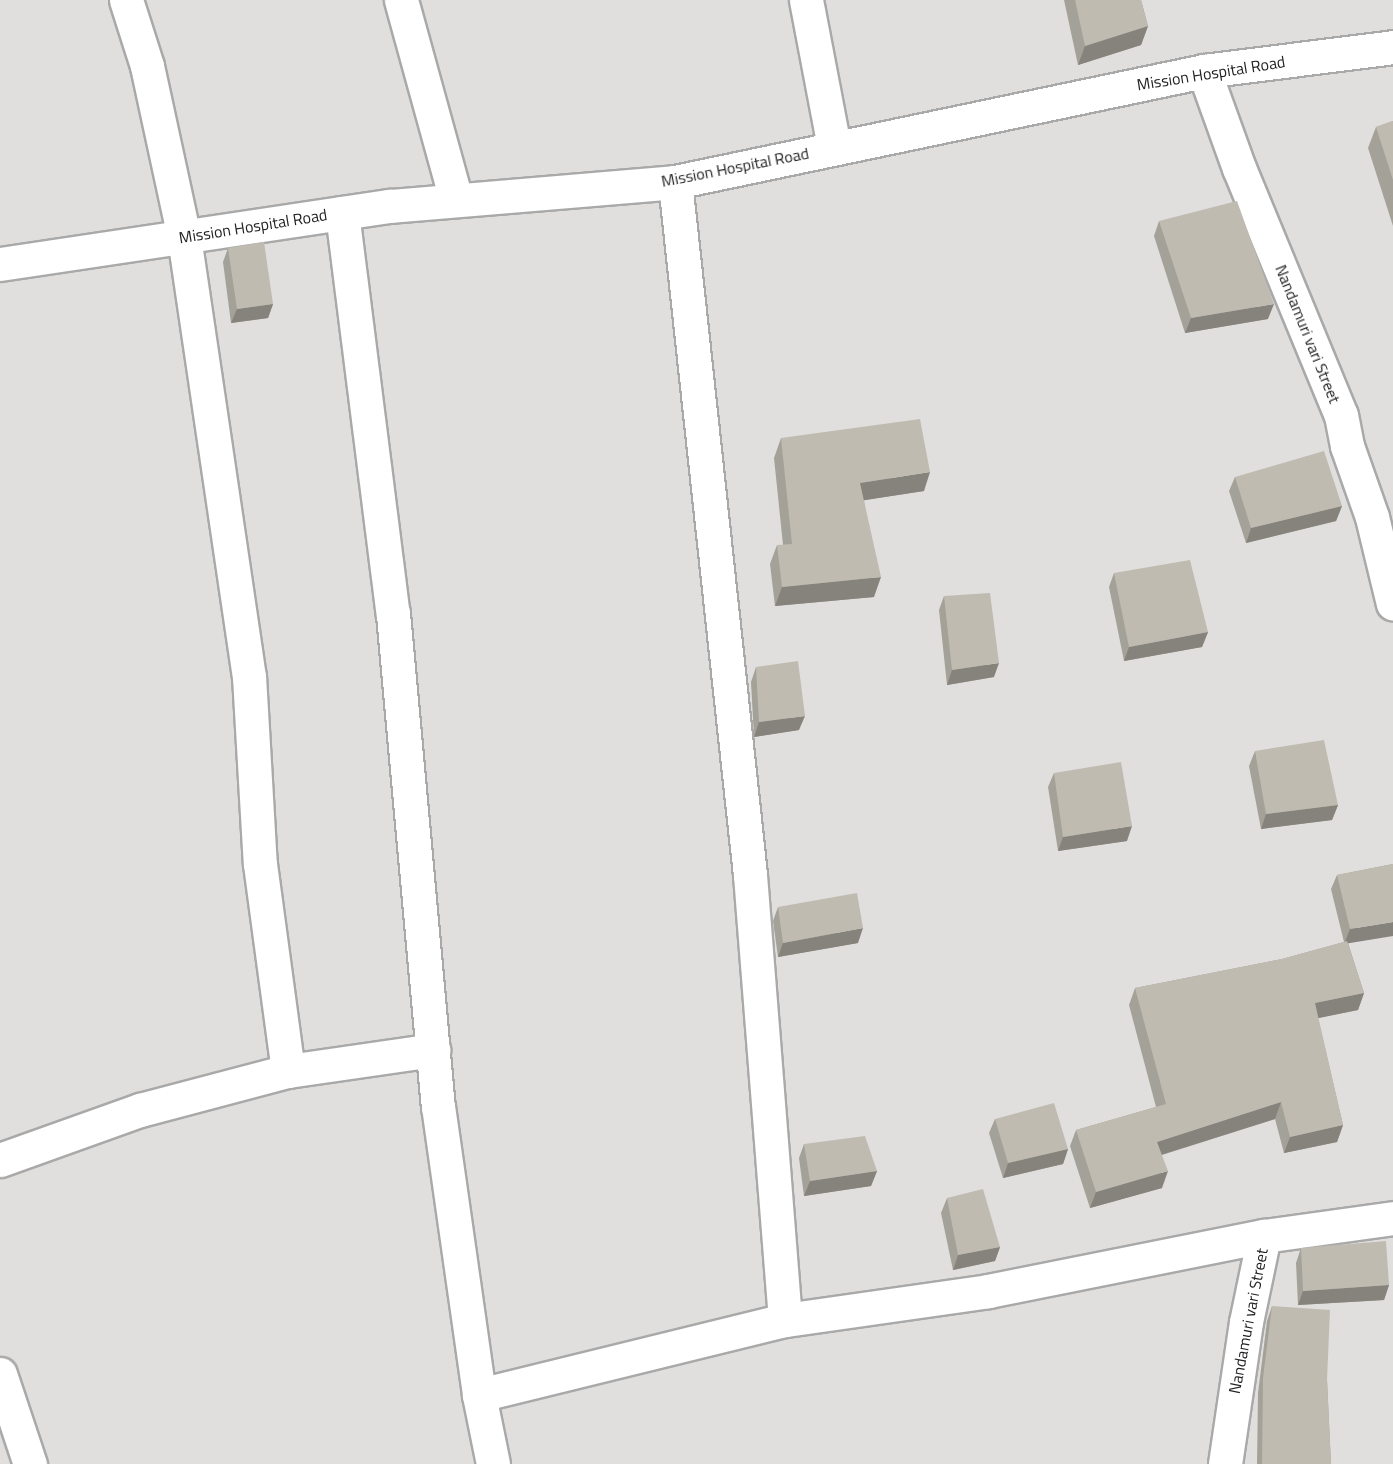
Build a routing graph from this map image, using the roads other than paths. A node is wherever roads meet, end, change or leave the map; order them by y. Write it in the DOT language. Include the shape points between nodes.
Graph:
graph roads {
  1 [pos="126,0"];
  2 [pos="401,0"];
  3 [pos="806,0"];
  4 [pos="1393,47"];
  5 [pos="1203,71"];
  6 [pos="834,147"];
  7 [pos="675,182"];
  8 [pos="456,200"];
  9 [pos="342,213"];
  10 [pos="184,237"];
  11 [pos="0,264"];
  12 [pos="1393,604"];
  13 [pos="433,1050"];
  14 [pos="288,1071"];
  15 [pos="0,1160"];
  16 [pos="1393,1218"];
  17 [pos="1264,1236"];
  18 [pos="785,1320"];
  19 [pos="0,1374"];
  20 [pos="479,1395"];
  21 [pos="30,1464"];
  22 [pos="493,1464"];
  23 [pos="1225,1464"];
  1 -- 10 [label="street" via="147,66"];
  2 -- 8 [label="street"];
  3 -- 6 [label="street"];
  4 -- 5 [label="street, Mission Hospital Road"];
  5 -- 6 [label="street, Mission Hospital Road"];
  5 -- 12 [label="street, Nandamuri vari Street" via="1341,415"];
  6 -- 7 [label="street, Mission Hospital Road"];
  7 -- 8 [label="street, Mission Hospital Road"];
  7 -- 18 [label="street" via="750,875"];
  8 -- 9 [label="street, Mission Hospital Road"];
  9 -- 10 [label="street, Mission Hospital Road"];
  9 -- 13 [label="street" via="393,614"];
  10 -- 11 [label="street, Mission Hospital Road"];
  10 -- 14 [label="street" via="249,676 260,864"];
  13 -- 14 [label="street"];
  13 -- 20 [label="street"];
  14 -- 15 [label="street" via="140,1110"];
  16 -- 17 [label="street, Nandamuri vari Street"];
  17 -- 18 [label="street" via="988,1291"];
  17 -- 23 [label="street, Nandamuri vari Street" via="1246,1322"];
  18 -- 20 [label="street"];
  19 -- 21 [label="street"];
  20 -- 22 [label="street"];
}
